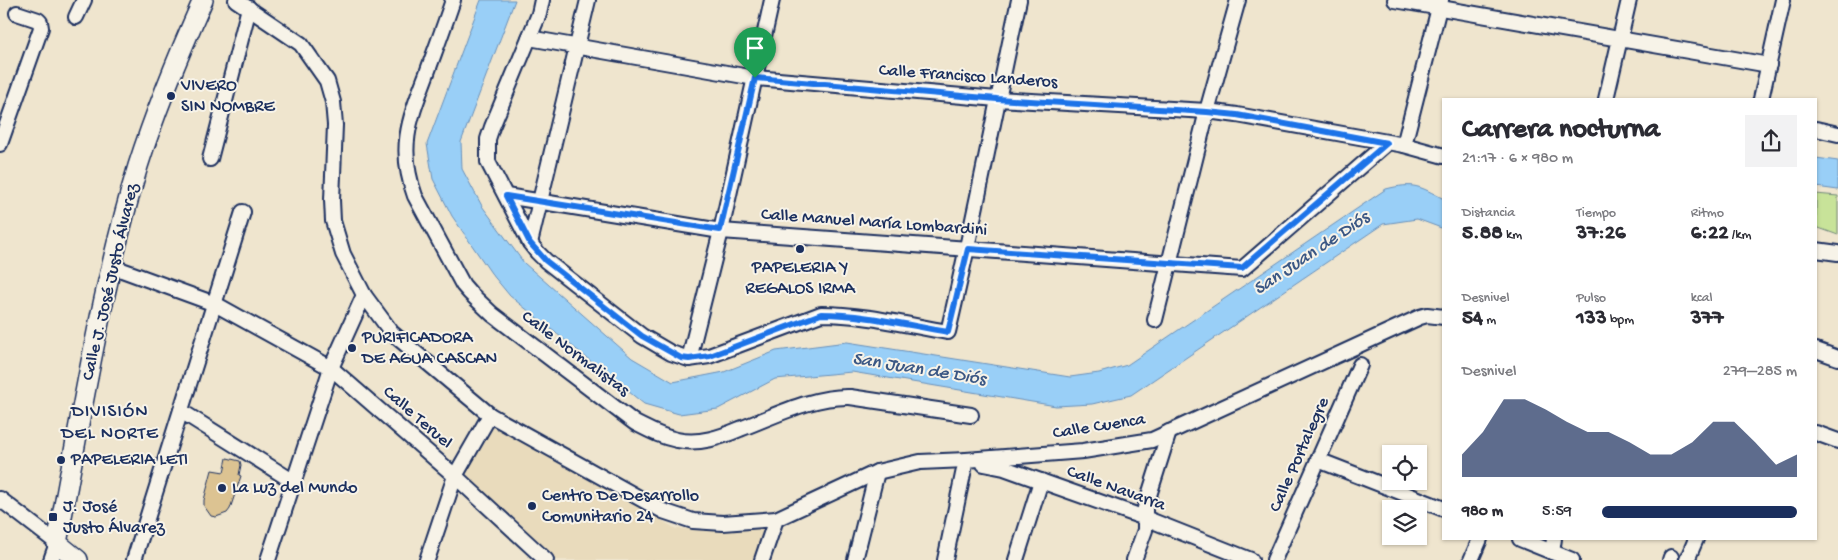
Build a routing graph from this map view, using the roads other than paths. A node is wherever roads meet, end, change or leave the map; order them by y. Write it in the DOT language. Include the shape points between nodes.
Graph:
graph roads {
  1 [pos="84,0"];
  2 [pos="203,0"];
  3 [pos="236,0"];
  4 [pos="453,0"];
  5 [pos="542,0"];
  6 [pos="588,0"];
  7 [pos="772,0"];
  8 [pos="1019,0"];
  9 [pos="1238,0"];
  10 [pos="1395,0"];
  11 [pos="1629,0"];
  12 [pos="1783,0"];
  13 [pos="1440,4"];
  14 [pos="249,8"];
  15 [pos="17,13"];
  16 [pos="76,17"];
  17 [pos="529,38"];
  18 [pos="1620,39"];
  19 [pos="577,47"];
  20 [pos="1769,65"];
  21 [pos="755,78"];
  22 [pos="1606,98"];
  23 [pos="1761,98"];
  24 [pos="997,99"];
  25 [pos="1207,112"];
  26 [pos="5,114"];
  27 [pos="1817,129"];
  28 [pos="1838,134"];
  29 [pos="1387,143"];
  30 [pos="0,144"];
  31 [pos="1404,145"];
  32 [pos="1442,155"];
  33 [pos="210,159"];
  34 [pos="506,196"];
  35 [pos="540,202"];
  36 [pos="243,212"];
  37 [pos="720,230"];
  38 [pos="530,243"];
  39 [pos="968,249"];
  40 [pos="1817,250"];
  41 [pos="1838,253"];
  42 [pos="1169,264"];
  43 [pos="111,266"];
  44 [pos="364,295"];
  45 [pos="215,304"];
  46 [pos="1442,317"];
  47 [pos="1155,320"];
  48 [pos="1817,350"];
  49 [pos="1838,358"];
  50 [pos="689,359"];
  51 [pos="1360,365"];
  52 [pos="331,368"];
  53 [pos="181,411"];
  54 [pos="490,415"];
  55 [pos="971,415"];
  56 [pos="1169,432"];
  57 [pos="1817,433"];
  58 [pos="1838,442"];
  59 [pos="966,460"];
  60 [pos="1318,460"];
  61 [pos="877,472"];
  62 [pos="455,476"];
  63 [pos="1041,481"];
  64 [pos="294,482"];
  65 [pos="0,499"];
  66 [pos="1442,508"];
  67 [pos="776,518"];
  68 [pos="1145,518"];
  69 [pos="1480,540"];
  70 [pos="1526,540"];
  71 [pos="1696,540"];
  72 [pos="1553,545"];
  73 [pos="54,552"];
  74 [pos="78,560"];
  75 [pos="134,560"];
  76 [pos="268,560"];
  77 [pos="427,560"];
  78 [pos="546,560"];
  79 [pos="762,560"];
  80 [pos="855,560"];
  81 [pos="945,560"];
  82 [pos="1016,560"];
  83 [pos="1134,560"];
  84 [pos="1251,560"];
  85 [pos="1274,560"];
  86 [pos="1471,560"];
  87 [pos="1572,560"];
  88 [pos="1687,560"];
  1 -- 16 [label="street"];
  2 -- 43 [label="street, Calle J. José Justo Álvarez" via="172,69 138,165"];
  3 -- 14 [label="street, Calle Cuenca"];
  4 -- 55 [label="street, Calle Normalistas" via="408,127 406,161 415,196 463,285 492,314 635,423 657,435 678,441 719,438 834,396"];
  5 -- 17 [label="street"];
  6 -- 19 [label="street"];
  7 -- 21 [label="street"];
  8 -- 24 [label="street"];
  9 -- 25 [label="street"];
  10 -- 13 [label="street"];
  11 -- 18 [label="street"];
  12 -- 20 [label="street"];
  13 -- 18 [label="street"];
  13 -- 31 [label="street"];
  14 -- 33 [label="street"];
  14 -- 44 [label="street, Calle Cuenca" via="301,44 327,81 335,125 333,221 343,254"];
  15 -- 26 [label="street" via="38,20 41,28"];
  17 -- 19 [label="street, Calle Francisco Landeros"];
  17 -- 34 [label="street" via="488,139 488,162"];
  18 -- 20 [label="street"];
  18 -- 22 [label="street"];
  19 -- 21 [label="street, Calle Francisco Landeros"];
  19 -- 35 [label="street"];
  20 -- 23 [label="street"];
  21 -- 24 [label="street, Calle Francisco Landeros"];
  21 -- 37 [label="street"];
  24 -- 25 [label="street, Calle Francisco Landeros"];
  24 -- 39 [label="street"];
  25 -- 29 [label="street, Calle Francisco Landeros"];
  25 -- 42 [label="street"];
  26 -- 30 [label="street"];
  27 -- 28 [label="street"];
  29 -- 31 [label="street, Calle Francisco Landeros"];
  29 -- 42 [label="street, Calle Manuel María Lombardini" via="1242,268"];
  31 -- 32 [label="street, Calle Francisco Landeros"];
  34 -- 35 [label="street, Calle Manuel María Lombardini"];
  34 -- 38 [label="street"];
  35 -- 37 [label="street, Calle Manuel María Lombardini"];
  35 -- 38 [label="street"];
  36 -- 45 [label="street"];
  37 -- 39 [label="street, Calle Manuel María Lombardini"];
  37 -- 50 [label="street"];
  38 -- 50 [label="street" via="546,261 642,336"];
  39 -- 42 [label="street, Calle Manuel María Lombardini"];
  39 -- 50 [label="street" via="948,332 863,317 821,314 710,356"];
  40 -- 41 [label="street"];
  42 -- 47 [label="street"];
  43 -- 45 [label="street, Calle Teruel"];
  43 -- 73 [label="street, Calle J. José Justo Álvarez"];
  44 -- 52 [label="street"];
  44 -- 54 [label="street, Calle Cuenca" via="392,333"];
  45 -- 52 [label="street, Calle Teruel"];
  45 -- 53 [label="street"];
  46 -- 56 [label="street, Calle Cuenca" via="1420,317"];
  48 -- 49 [label="street"];
  51 -- 60 [label="street, Calle Portalegre"];
  52 -- 62 [label="street, Calle Teruel"];
  52 -- 64 [label="street"];
  53 -- 64 [label="street"];
  53 -- 75 [label="street"];
  54 -- 62 [label="street"];
  54 -- 67 [label="street, Calle Cuenca" via="663,511 693,521 723,523"];
  56 -- 59 [label="street, Calle Cuenca" via="1152,440 1083,451"];
  56 -- 68 [label="street" via="1145,508"];
  57 -- 58 [label="street"];
  59 -- 61 [label="street, Calle Cuenca" via="920,462"];
  59 -- 63 [label="street, Calle Navarra" via="1004,468"];
  59 -- 81 [label="street"];
  60 -- 66 [label="street"];
  60 -- 85 [label="street, Calle Portalegre"];
  61 -- 67 [label="street, Calle Cuenca"];
  61 -- 80 [label="street"];
  62 -- 77 [label="street"];
  62 -- 78 [label="street, Calle Teruel"];
  63 -- 68 [label="street, Calle Navarra"];
  63 -- 82 [label="street"];
  64 -- 76 [label="street"];
  65 -- 73 [label="street"];
  67 -- 79 [label="street"];
  68 -- 83 [label="street" via="1145,530"];
  68 -- 84 [label="street, Calle Navarra"];
  69 -- 86 [label="street"];
  70 -- 72 [label="street"];
  71 -- 88 [label="street"];
  72 -- 87 [label="street"];
  73 -- 74 [label="street"];
}
